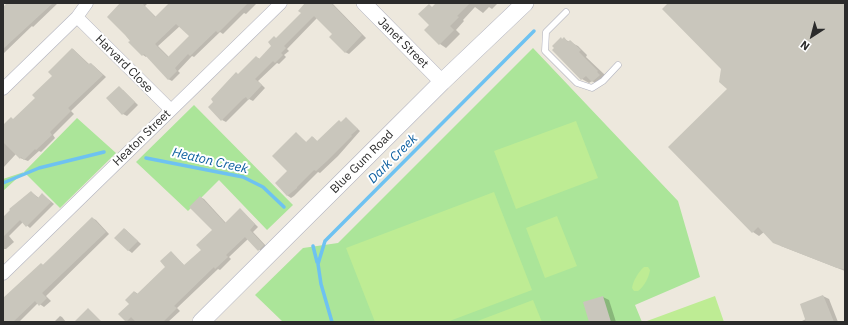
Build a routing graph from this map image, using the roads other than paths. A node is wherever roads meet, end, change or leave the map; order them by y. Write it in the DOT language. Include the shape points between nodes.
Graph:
graph roads {
  1 [pos="86,3"];
  2 [pos="281,3"];
  3 [pos="364,3"];
  4 [pos="525,3"];
  5 [pos="566,12"];
  6 [pos="77,17"];
  7 [pos="618,65"];
  8 [pos="442,82"];
  9 [pos="3,89"];
  10 [pos="171,110"];
  11 [pos="3,274"];
  12 [pos="201,322"];
  1 -- 6 [label="street"];
  2 -- 10 [label="street, Heaton Street"];
  3 -- 8 [label="street, Janet Street"];
  4 -- 8 [label="main road, Blue Gum Road"];
  5 -- 7 [label="lane" via="546,32 545,51 577,83 592,88 603,81"];
  6 -- 9 [label="street"];
  6 -- 10 [label="street, Harvard Close"];
  8 -- 12 [label="main road, Blue Gum Road"];
  10 -- 11 [label="street, Heaton Street"];
}
